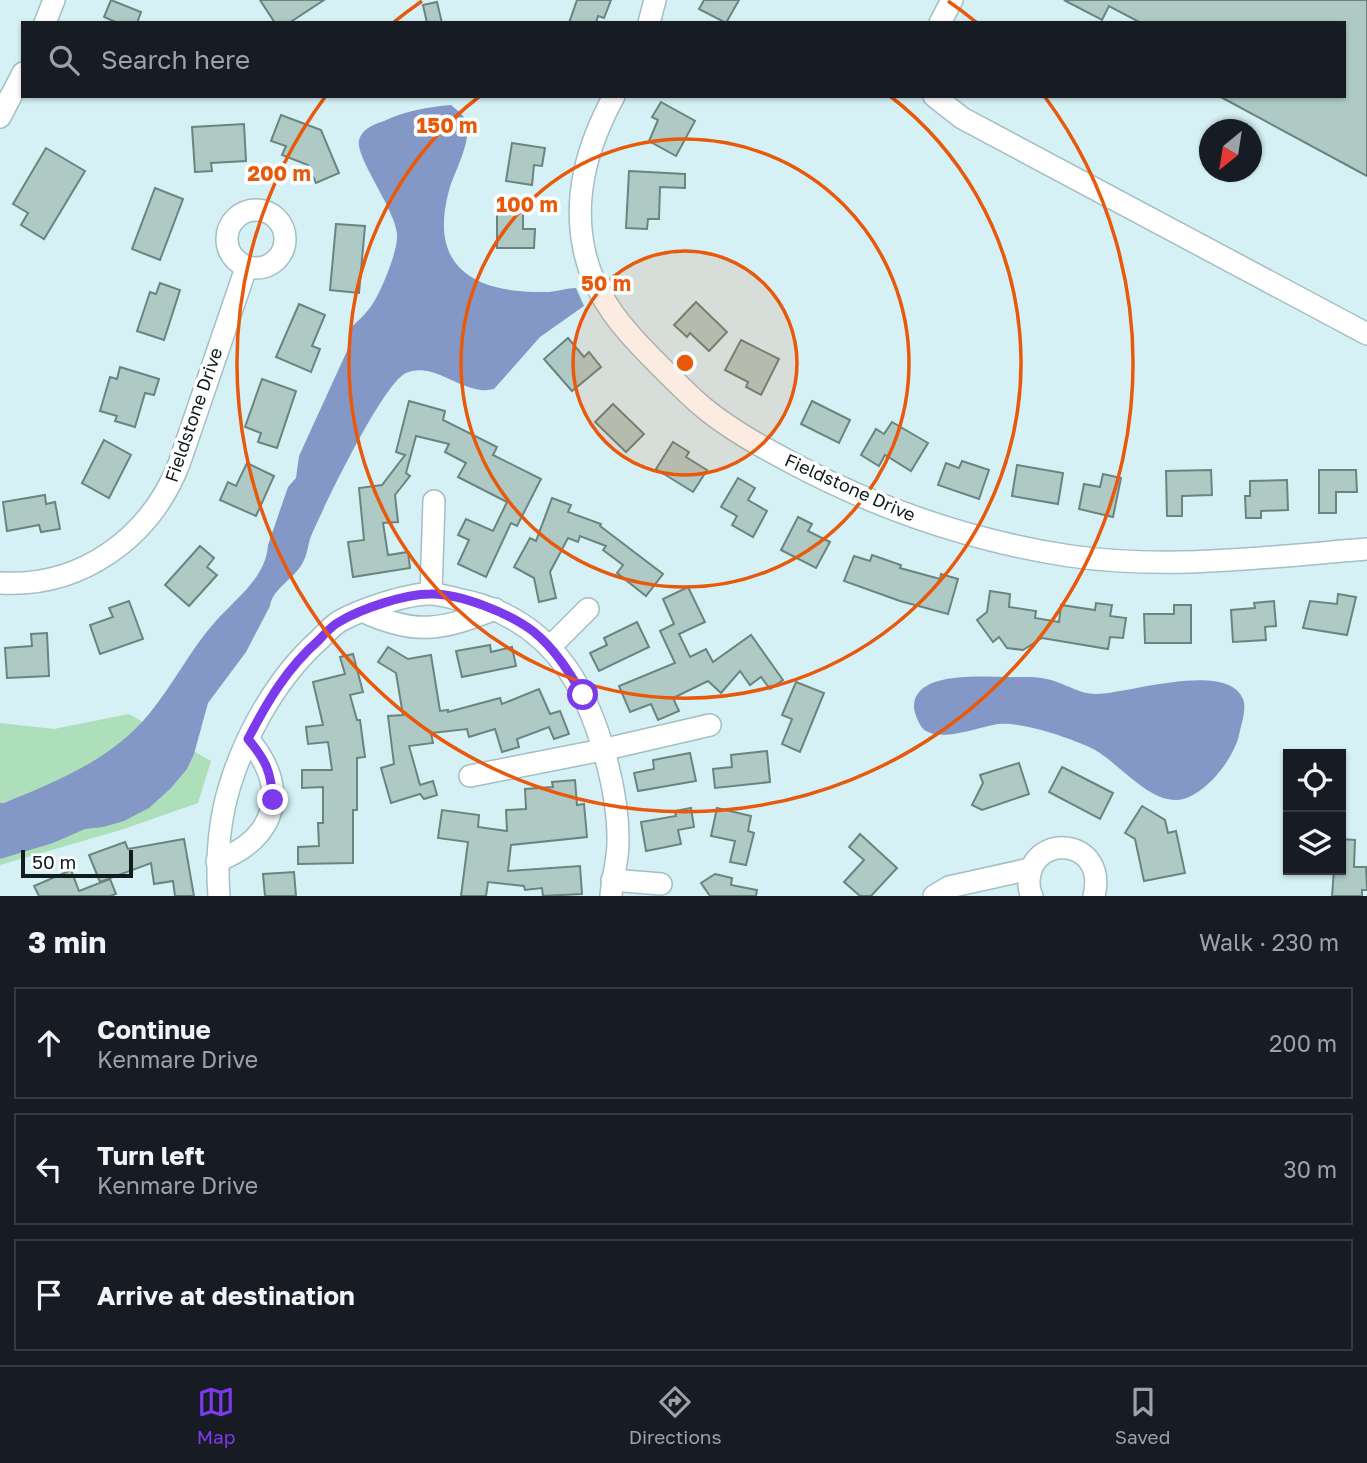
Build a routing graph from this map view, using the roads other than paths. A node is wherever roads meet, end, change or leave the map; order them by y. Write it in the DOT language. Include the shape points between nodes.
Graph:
graph roads {
  1 [pos="54,0"];
  2 [pos="655,0"];
  3 [pos="952,0"];
  4 [pos="46,21"];
  5 [pos="650,21"];
  6 [pos="941,21"];
  7 [pos="21,77"];
  8 [pos="613,98"];
  9 [pos="937,98"];
  10 [pos="0,117"];
  11 [pos="246,268"];
  12 [pos="1367,334"];
  13 [pos="433,501"];
  14 [pos="1367,549"];
  15 [pos="0,583"];
  16 [pos="431,593"];
  17 [pos="588,609"];
  18 [pos="495,610"];
  19 [pos="362,611"];
  20 [pos="550,647"];
  21 [pos="710,725"];
  22 [pos="248,739"];
  23 [pos="602,750"];
  24 [pos="470,776"];
  25 [pos="217,861"];
  26 [pos="1030,869"];
  27 [pos="661,884"];
  28 [pos="611,888"];
  29 [pos="219,896"];
  30 [pos="934,896"];
  31 [pos="1032,896"];
  32 [pos="1094,896"];
  1 -- 4 [label="street"];
  2 -- 5 [label="street"];
  3 -- 6 [label="street"];
  7 -- 10 [label="street"];
  8 -- 14 [label="street, Fieldstone Drive" via="589,149 581,194 585,255 599,289 616,320 680,387 758,445 888,509 1022,548 1152,562"];
  9 -- 12 [label="street" via="970,122"];
  11 -- 15 [label="street, Fieldstone Drive" via="179,464 149,518 126,541 87,566 54,579"];
  13 -- 16 [label="street"];
  16 -- 18 [label="street"];
  16 -- 19 [label="street"];
  17 -- 20 [label="street"];
  18 -- 19 [label="street" via="442,628 388,623"];
  18 -- 20 [label="street" via="534,632"];
  19 -- 22 [label="street" via="338,622 289,670"];
  20 -- 23 [label="street" via="583,695"];
  21 -- 23 [label="street"];
  22 -- 25 [label="street" via="228,792 218,832"];
  22 -- 25 [label="street" via="271,776 269,817 246,846"];
  23 -- 24 [label="street"];
  23 -- 28 [label="street" via="615,802 618,845"];
  25 -- 29 [label="street"];
  26 -- 30 [label="street" via="949,887"];
  26 -- 31 [label="street"];
  26 -- 32 [label="street" via="1044,852 1065,847 1085,855 1097,873"];
  27 -- 28 [label="street"];
}
